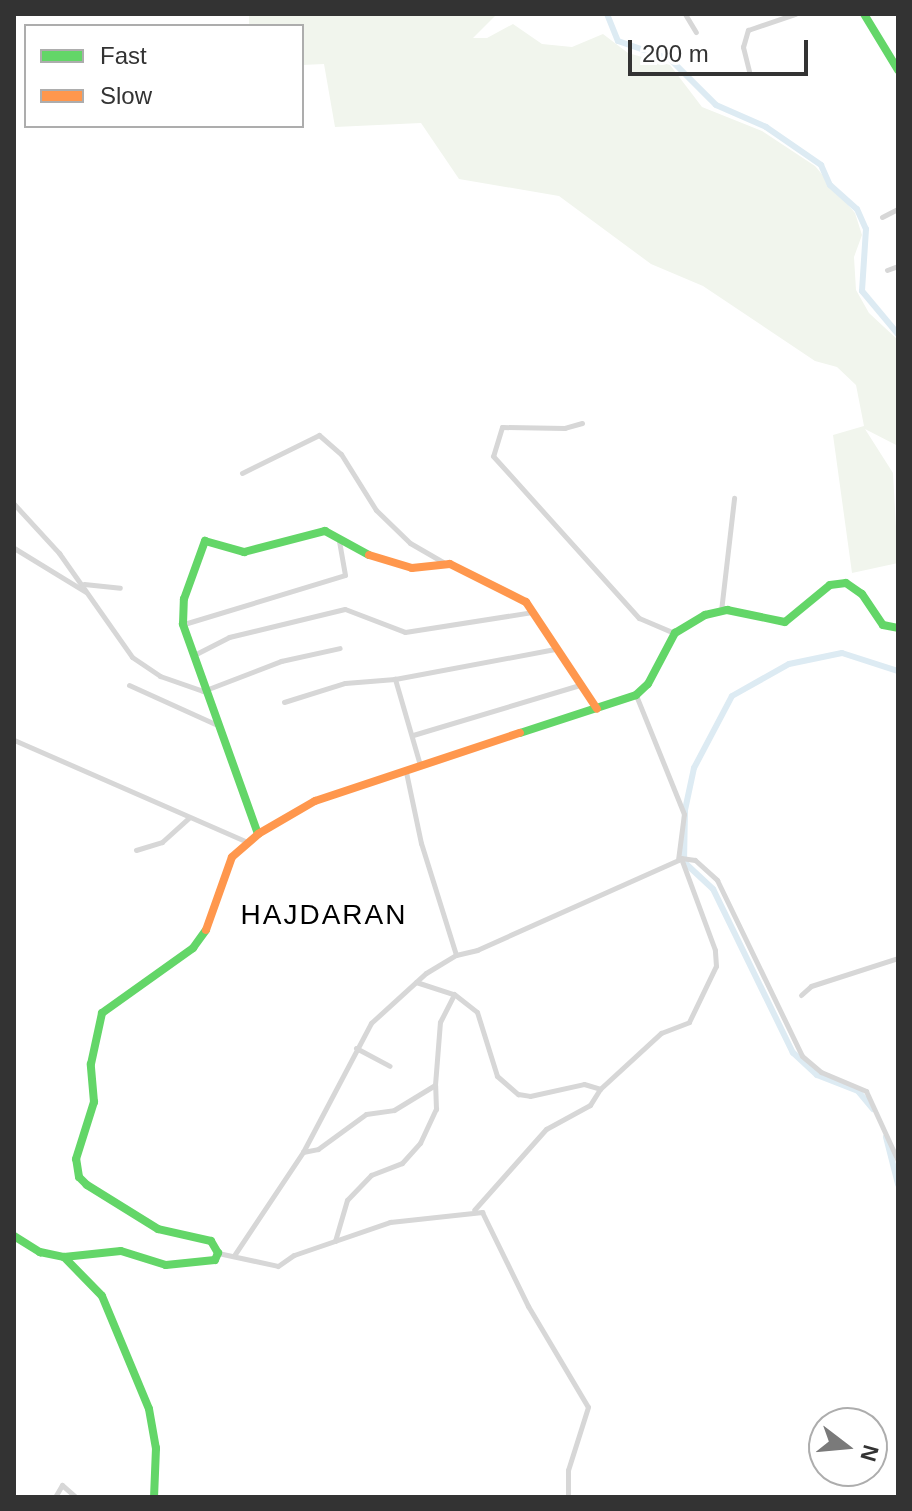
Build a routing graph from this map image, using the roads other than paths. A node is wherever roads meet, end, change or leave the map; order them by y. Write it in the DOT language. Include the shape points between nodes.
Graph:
graph roads {
  1 [pos="685,14"];
  2 [pos="795,14"];
  3 [pos="864,14"];
  4 [pos="696,32"];
  5 [pos="898,70"];
  6 [pos="749,71"];
  7 [pos="898,209"];
  8 [pos="882,217"];
  9 [pos="898,266"];
  10 [pos="887,270"];
  11 [pos="582,423"];
  12 [pos="242,473"];
  13 [pos="734,498"];
  14 [pos="14,504"];
  15 [pos="339,538"];
  16 [pos="14,548"];
  17 [pos="443,562"];
  18 [pos="83,584"];
  19 [pos="120,588"];
  20 [pos="86,592"];
  21 [pos="721,611"];
  22 [pos="534,612"];
  23 [pos="183,624"];
  24 [pos="898,628"];
  25 [pos="675,633"];
  26 [pos="340,648"];
  27 [pos="557,649"];
  28 [pos="193,656"];
  29 [pos="395,679"];
  30 [pos="129,685"];
  31 [pos="580,685"];
  32 [pos="203,691"];
  33 [pos="636,695"];
  34 [pos="284,702"];
  35 [pos="597,709"];
  36 [pos="215,724"];
  37 [pos="413,735"];
  38 [pos="14,740"];
  39 [pos="421,767"];
  40 [pos="406,772"];
  41 [pos="189,818"];
  42 [pos="258,834"];
  43 [pos="247,842"];
  44 [pos="136,850"];
  45 [pos="683,857"];
  46 [pos="456,955"];
  47 [pos="898,958"];
  48 [pos="416,982"];
  49 [pos="454,994"];
  50 [pos="801,995"];
  51 [pos="356,1048"];
  52 [pos="390,1066"];
  53 [pos="435,1085"];
  54 [pos="600,1089"];
  55 [pos="303,1152"];
  56 [pos="898,1161"];
  57 [pos="473,1211"];
  58 [pos="14,1236"];
  59 [pos="335,1241"];
  60 [pos="218,1253"];
  61 [pos="235,1254"];
  62 [pos="64,1257"];
  63 [pos="55,1497"];
  64 [pos="76,1497"];
  65 [pos="154,1497"];
  66 [pos="568,1497"];
  1 -- 4 [label="street"];
  2 -- 6 [label="street" via="748,30 743,47"];
  3 -- 5 [label="main road"];
  7 -- 8 [label="street"];
  9 -- 10 [label="street"];
  11 -- 25 [label="street" via="565,428 502,427 493,456 642,622"];
  12 -- 17 [label="street" via="319,435 341,454 384,519 410,543"];
  13 -- 21 [label="street"];
  14 -- 18 [label="street"];
  15 -- 17 [label="main road" via="398,567"];
  15 -- 23 [label="street" via="345,575"];
  15 -- 23 [label="main road" via="325,531 244,552 205,541 184,599"];
  16 -- 20 [label="street"];
  17 -- 22 [label="main road" via="526,602"];
  18 -- 19 [label="street"];
  18 -- 20 [label="street"];
  20 -- 32 [label="street" via="132,657 148,670"];
  21 -- 24 [label="main road" via="785,622 830,585 846,583 862,594 883,625"];
  21 -- 25 [label="main road"];
  22 -- 27 [label="main road"];
  22 -- 28 [label="street" via="405,632 345,609 229,637"];
  23 -- 28 [label="main road"];
  25 -- 33 [label="main road" via="648,684"];
  26 -- 32 [label="street" via="281,661"];
  27 -- 29 [label="street"];
  27 -- 31 [label="main road"];
  28 -- 32 [label="main road"];
  29 -- 34 [label="street" via="345,683"];
  29 -- 37 [label="street"];
  30 -- 36 [label="street"];
  31 -- 35 [label="main road"];
  31 -- 37 [label="street"];
  32 -- 36 [label="main road"];
  33 -- 35 [label="main road"];
  33 -- 45 [label="street" via="684,814"];
  35 -- 39 [label="main road"];
  36 -- 42 [label="main road"];
  37 -- 39 [label="street"];
  38 -- 41 [label="street"];
  39 -- 40 [label="main road"];
  40 -- 42 [label="main road" via="315,801"];
  40 -- 46 [label="street" via="421,843"];
  41 -- 43 [label="street"];
  41 -- 44 [label="street" via="162,842"];
  42 -- 43 [label="main road"];
  43 -- 60 [label="main road" via="229,864 211,922 193,948 102,1013 91,1064 94,1102 75,1164 87,1185 158,1229 211,1241"];
  45 -- 46 [label="street"];
  45 -- 54 [label="street" via="716,966 689,1022 661,1033"];
  45 -- 56 [label="street" via="723,890 802,1056 821,1072 866,1091"];
  46 -- 48 [label="street"];
  47 -- 50 [label="street" via="811,986"];
  48 -- 49 [label="street"];
  48 -- 51 [label="street" via="371,1023"];
  49 -- 53 [label="street" via="440,1022"];
  49 -- 54 [label="street" via="477,1012 497,1076 510,1089 530,1096 584,1084"];
  51 -- 52 [label="street"];
  51 -- 55 [label="street"];
  53 -- 55 [label="street" via="394,1110 366,1114 318,1149"];
  53 -- 59 [label="street" via="436,1109 420,1143 402,1163 371,1175 347,1200"];
  54 -- 57 [label="street" via="590,1105 546,1129"];
  55 -- 61 [label="street"];
  57 -- 59 [label="street" via="413,1216"];
  57 -- 66 [label="street" via="488,1221 546,1339 583,1391 586,1421 568,1470"];
  58 -- 62 [label="main road" via="40,1252"];
  59 -- 61 [label="street" via="278,1266"];
  60 -- 61 [label="street"];
  60 -- 62 [label="main road" via="206,1262 166,1265 121,1251"];
  62 -- 65 [label="main road" via="102,1296 149,1409 156,1448"];
  63 -- 64 [label="street" via="62,1485"];
}
